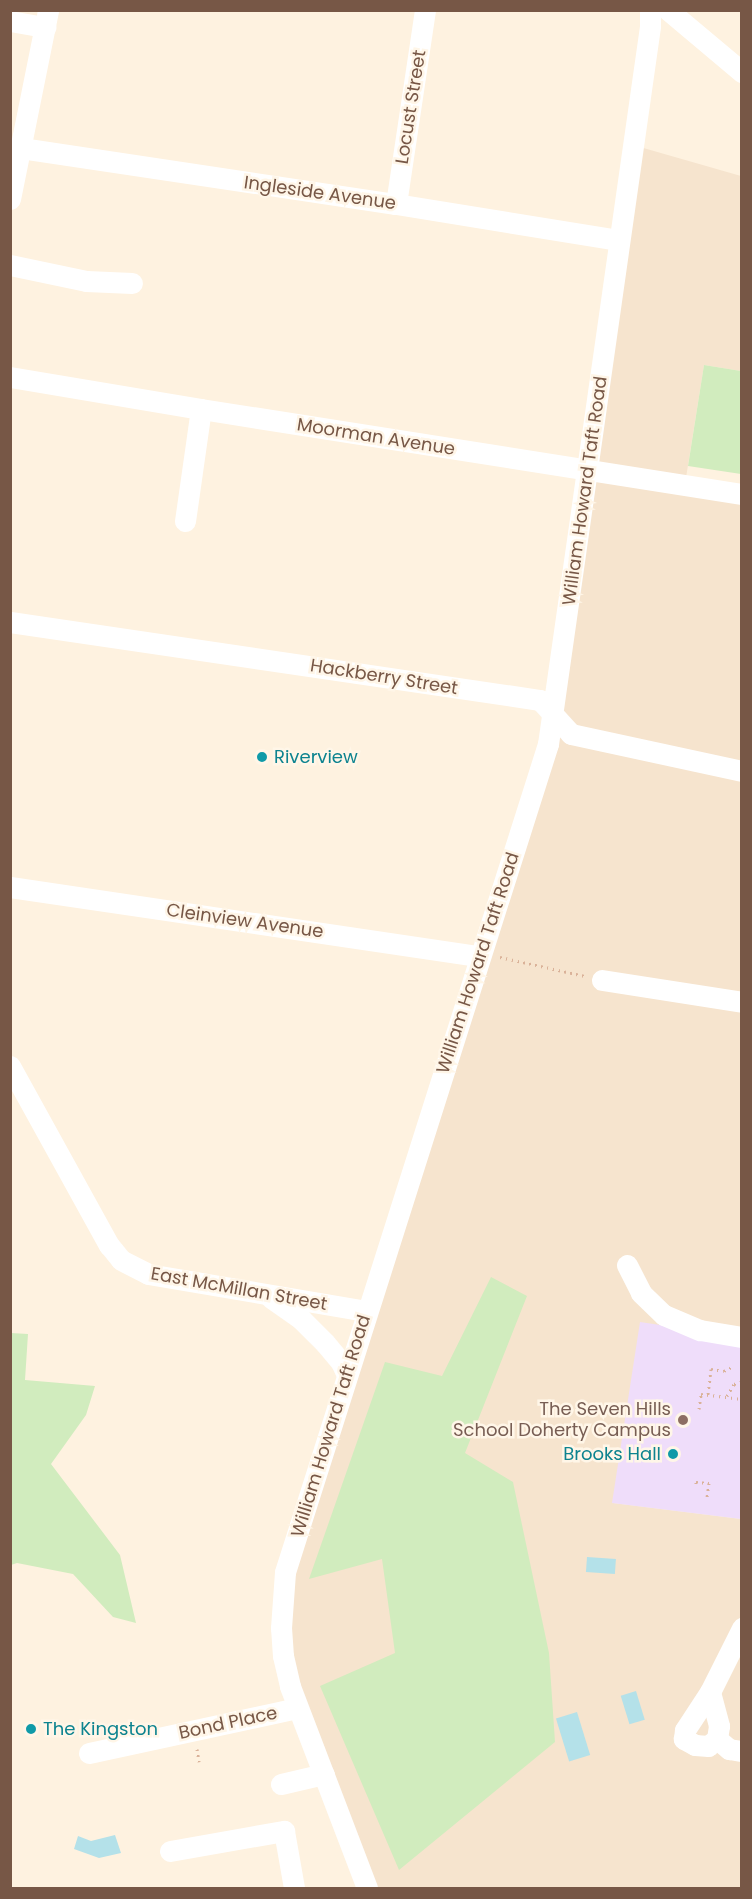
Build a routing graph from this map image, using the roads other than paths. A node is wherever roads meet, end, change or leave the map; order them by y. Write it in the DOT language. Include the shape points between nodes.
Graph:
graph roads {
  1 [pos="425,10"];
  2 [pos="650,10"];
  3 [pos="668,10"];
  4 [pos="47,19"];
  5 [pos="10,21"];
  6 [pos="741,72"];
  7 [pos="21,148"];
  8 [pos="11,196"];
  9 [pos="396,204"];
  10 [pos="619,240"];
  11 [pos="10,265"];
  12 [pos="132,283"];
  13 [pos="10,377"];
  14 [pos="201,409"];
  15 [pos="588,470"];
  16 [pos="741,494"];
  17 [pos="185,521"];
  18 [pos="10,622"];
  19 [pos="553,716"];
  20 [pos="741,771"];
  21 [pos="10,887"];
  22 [pos="489,956"];
  23 [pos="602,980"];
  24 [pos="741,1002"];
  25 [pos="10,1066"];
  26 [pos="627,1265"];
  27 [pos="268,1296"];
  28 [pos="367,1311"];
  29 [pos="741,1337"];
  30 [pos="347,1375"];
  31 [pos="741,1628"];
  32 [pos="710,1692"];
  33 [pos="297,1708"];
  34 [pos="717,1739"];
  35 [pos="741,1751"];
  36 [pos="89,1753"];
  37 [pos="324,1774"];
  38 [pos="281,1784"];
  39 [pos="170,1851"];
  40 [pos="294,1888"];
  41 [pos="367,1888"];
  1 -- 9 [label="street, Locust Street"];
  2 -- 10 [label="street, William Howard Taft Road" via="651,26"];
  3 -- 6 [label="street"];
  4 -- 5 [label="street"];
  4 -- 7 [label="street"];
  7 -- 8 [label="street"];
  7 -- 9 [label="street, Ingleside Avenue"];
  9 -- 10 [label="street, Ingleside Avenue"];
  10 -- 15 [label="street, William Howard Taft Road"];
  11 -- 12 [label="street" via="86,281"];
  13 -- 14 [label="street, Moorman Avenue"];
  14 -- 15 [label="street, Moorman Avenue"];
  14 -- 17 [label="street"];
  15 -- 16 [label="street, Moorman Avenue"];
  15 -- 19 [label="street, William Howard Taft Road"];
  18 -- 19 [label="street, Hackberry Street" via="540,700"];
  19 -- 20 [label="street, Hackberry Street" via="571,734"];
  19 -- 22 [label="street, William Howard Taft Road"];
  21 -- 22 [label="street, Cleinview Avenue"];
  22 -- 28 [label="street, William Howard Taft Road"];
  23 -- 24 [label="street"];
  25 -- 27 [label="street, East McMillan Street" via="121,1260 148,1274"];
  26 -- 29 [label="street" via="641,1293 663,1315 700,1330"];
  27 -- 28 [label="street, East McMillan Street"];
  27 -- 30 [label="street" via="301,1318 333,1352"];
  28 -- 30 [label="street, William Howard Taft Road"];
  30 -- 33 [label="street, William Howard Taft Road" via="285,1572 281,1602 283,1656"];
  31 -- 32 [label="street"];
  32 -- 34 [label="street" via="719,1726"];
  32 -- 34 [label="street" via="685,1730 684,1739 708,1746"];
  33 -- 36 [label="street, Bond Place"];
  33 -- 37 [label="street, William Howard Taft Road"];
  34 -- 35 [label="street" via="729,1749"];
  37 -- 38 [label="street"];
  37 -- 41 [label="street, William Howard Taft Road"];
  39 -- 40 [label="street" via="284,1831"];
}
